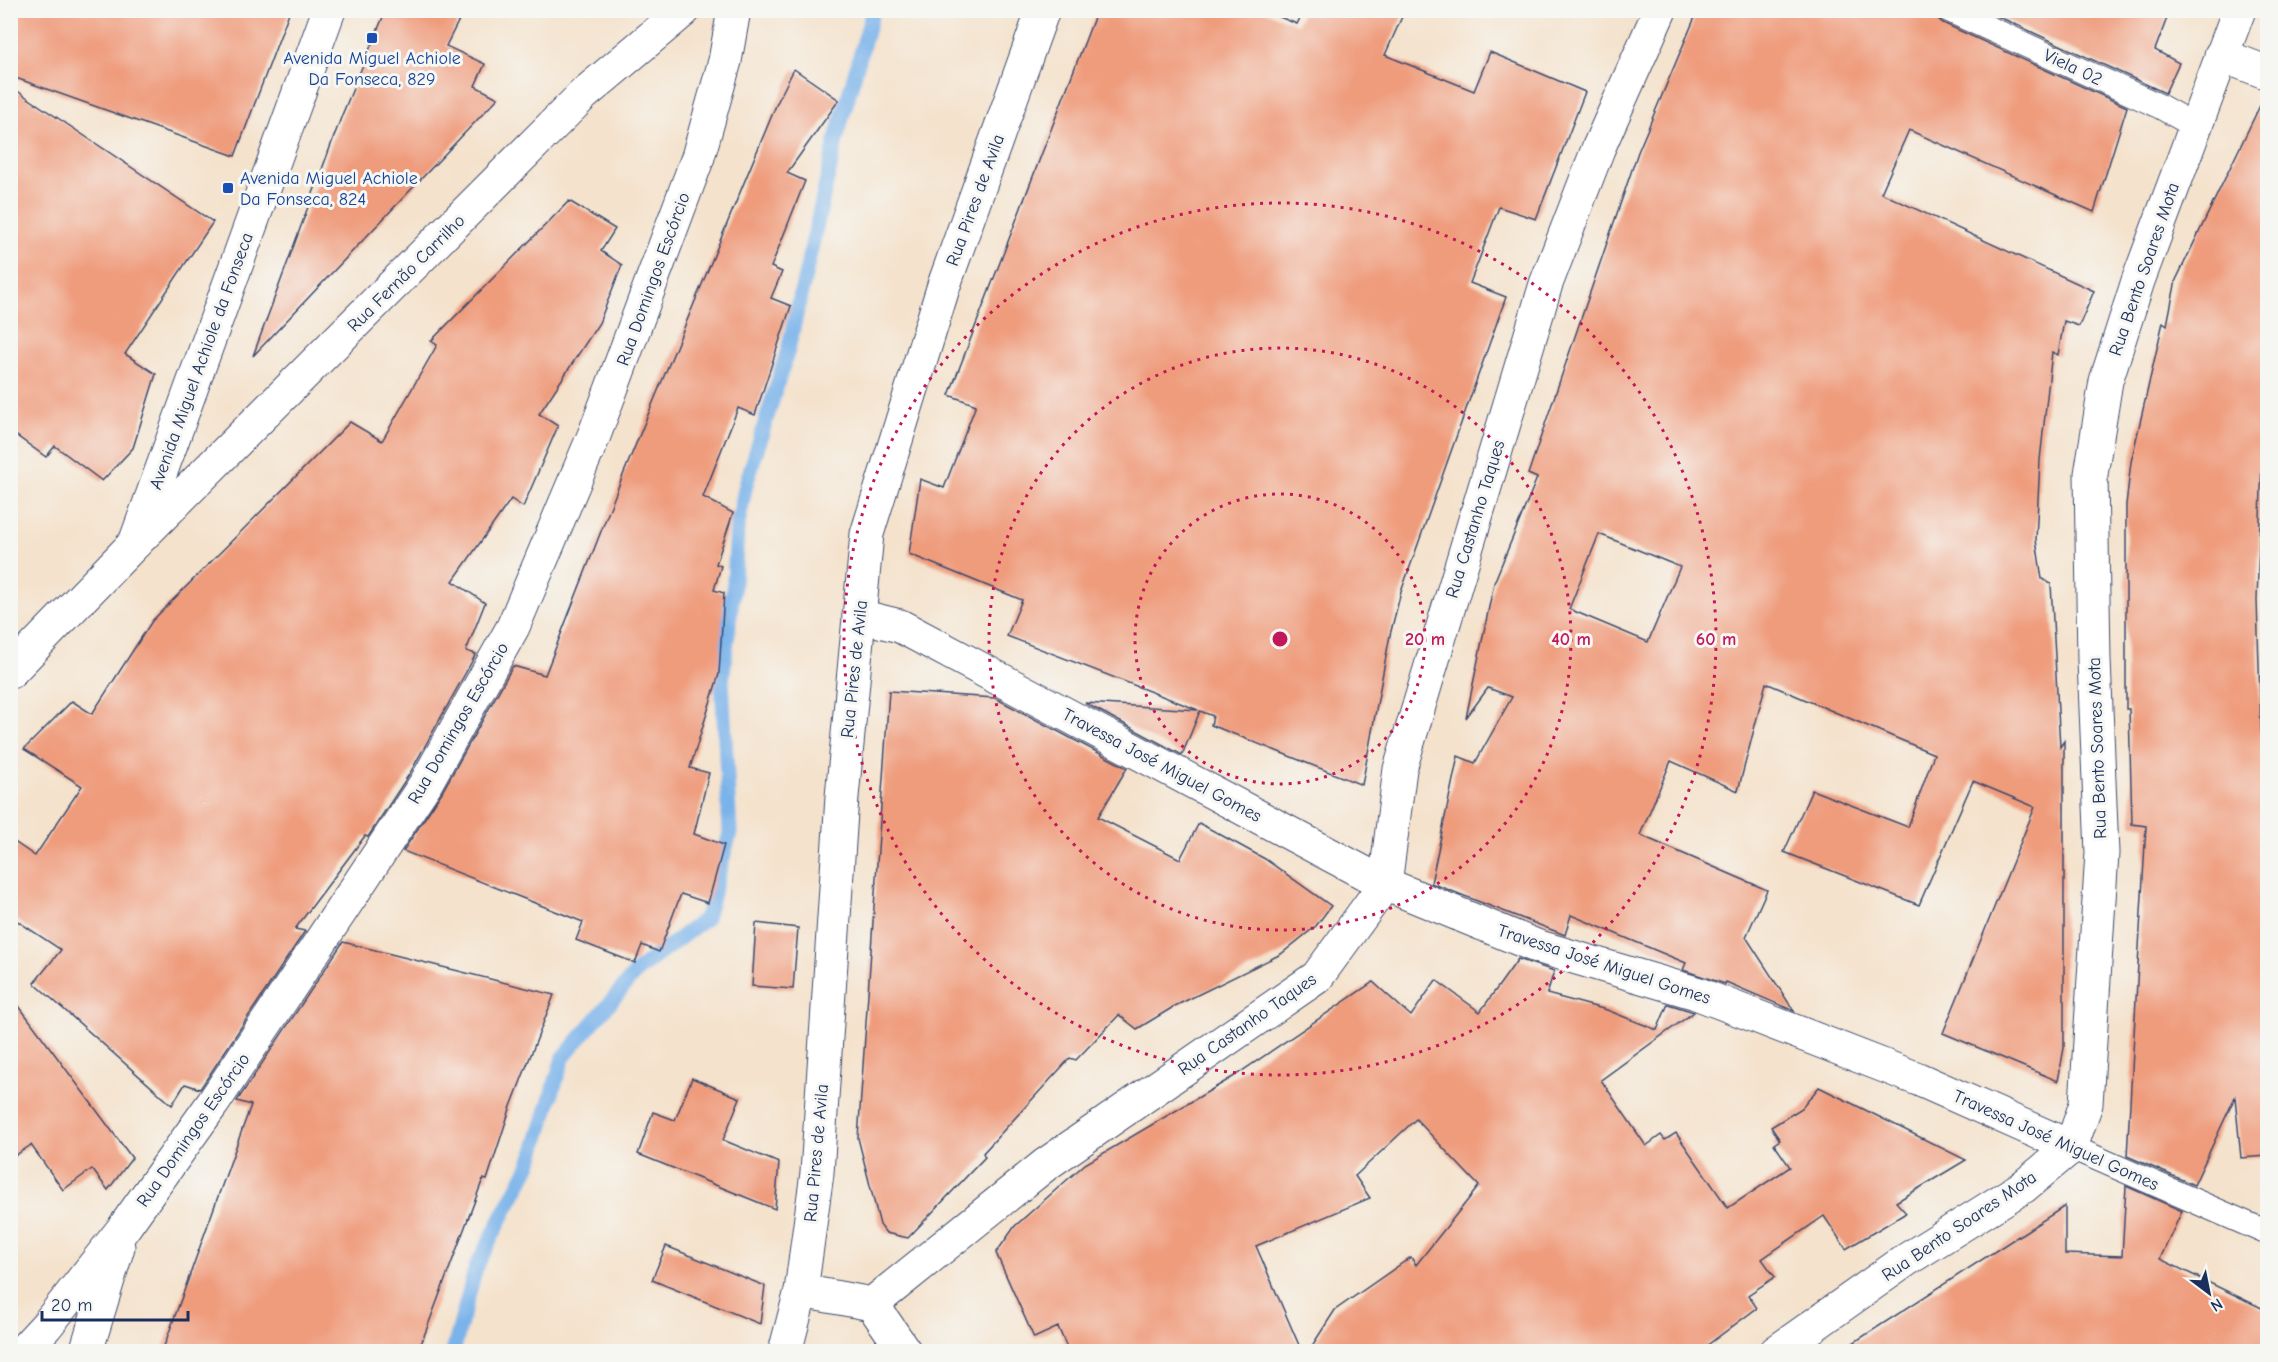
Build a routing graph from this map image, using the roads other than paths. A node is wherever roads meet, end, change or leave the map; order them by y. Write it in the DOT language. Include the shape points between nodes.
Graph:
graph roads {
  1 [pos="329,10"];
  2 [pos="684,10"];
  3 [pos="734,10"];
  4 [pos="1043,10"];
  5 [pos="1660,10"];
  6 [pos="1949,10"];
  7 [pos="2238,10"];
  8 [pos="2221,55"];
  9 [pos="2268,73"];
  10 [pos="2195,126"];
  11 [pos="135,543"];
  12 [pos="859,616"];
  13 [pos="10,672"];
  14 [pos="1384,884"];
  15 [pos="2071,1147"];
  16 [pos="123,1229"];
  17 [pos="2268,1233"];
  18 [pos="801,1291"];
  19 [pos="872,1304"];
  20 [pos="22,1352"];
  21 [pos="86,1352"];
  22 [pos="784,1352"];
  23 [pos="905,1352"];
  24 [pos="1776,1352"];
  1 -- 11 [label="street, Avenida Miguel Achiole da Fonseca"];
  2 -- 11 [label="street, Rua Fernão Carrilho" via="584,94"];
  3 -- 16 [label="street, Rua Domingos Escórcio" via="725,60 698,157 595,433 513,627 426,783 213,1103"];
  4 -- 12 [label="street, Rua Pires de Avila" via="944,285 867,534"];
  5 -- 14 [label="street, Rua Castanho Taques" via="1598,149 1546,284 1400,768"];
  6 -- 10 [label="lane, Viela 02"];
  7 -- 8 [label="street, Rua Bento Soares Mota"];
  8 -- 9 [label="street"];
  8 -- 10 [label="street, Rua Bento Soares Mota"];
  10 -- 15 [label="street, Rua Bento Soares Mota" via="2106,381 2091,474 2102,853 2086,1104"];
  11 -- 13 [label="street, Avenida Miguel Achiole da Fonseca"];
  12 -- 14 [label="street, Travessa José Miguel Gomes" via="900,626"];
  12 -- 18 [label="street, Rua Pires de Avila" via="842,796 817,1173"];
  14 -- 15 [label="street, Travessa José Miguel Gomes" via="1536,946 1696,993 1918,1079"];
  14 -- 19 [label="street, Rua Castanho Taques" via="1317,977 1045,1165"];
  15 -- 17 [label="lane, Travessa José Miguel Gomes"];
  15 -- 24 [label="street, Rua Bento Soares Mota" via="2023,1186 1906,1260"];
  16 -- 20 [label="street, Rua Domingos Escórcio"];
  16 -- 21 [label="street"];
  18 -- 19 [label="street"];
  18 -- 22 [label="street, Rua Pires de Avila"];
  19 -- 23 [label="street"];
}
